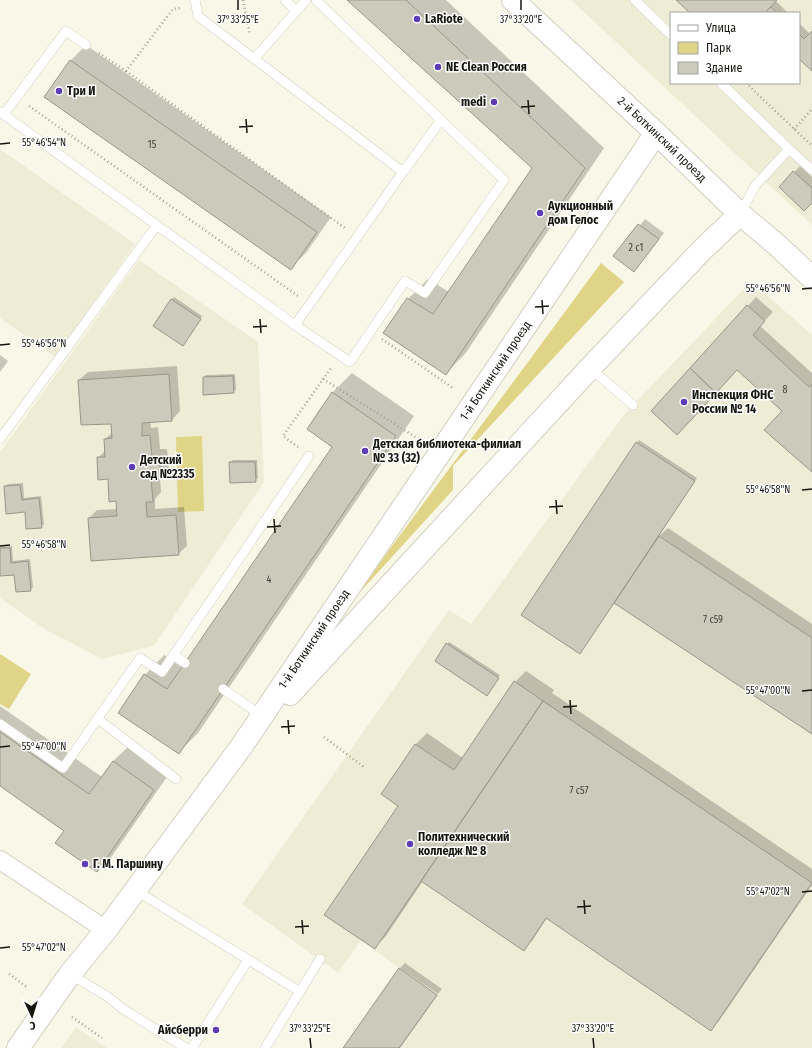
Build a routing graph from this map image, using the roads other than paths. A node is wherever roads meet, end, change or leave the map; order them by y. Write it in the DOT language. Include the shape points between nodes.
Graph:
graph roads {
  1 [pos="284,0"];
  2 [pos="306,0"];
  3 [pos="316,0"];
  4 [pos="513,0"];
  5 [pos="635,0"];
  6 [pos="196,3"];
  7 [pos="296,11"];
  8 [pos="670,34"];
  9 [pos="86,45"];
  10 [pos="254,59"];
  11 [pos="722,84"];
  12 [pos="2,113"];
  13 [pos="441,120"];
  14 [pos="656,132"];
  15 [pos="789,149"];
  16 [pos="812,170"];
  17 [pos="403,172"];
  18 [pos="740,214"];
  19 [pos="157,225"];
  20 [pos="812,278"];
  21 [pos="295,325"];
  22 [pos="590,368"];
  23 [pos="633,405"];
  24 [pos="0,439"];
  25 [pos="309,456"];
  26 [pos="174,655"];
  27 [pos="185,663"];
  28 [pos="223,689"];
  29 [pos="262,716"];
  30 [pos="98,719"];
  31 [pos="0,724"];
  32 [pos="241,748"];
  33 [pos="176,779"];
  34 [pos="0,860"];
  35 [pos="135,890"];
  36 [pos="106,930"];
  37 [pos="320,959"];
  38 [pos="248,960"];
  39 [pos="70,974"];
  40 [pos="299,991"];
  41 [pos="18,1048"];
  42 [pos="186,1048"];
  43 [pos="192,1048"];
  44 [pos="265,1048"];
  1 -- 7 [label="lane"];
  2 -- 7 [label="lane"];
  3 -- 13 [label="lane"];
  4 -- 14 [label="street, 2-й Боткинский проезд"];
  5 -- 8 [label="lane"];
  6 -- 10 [label="lane" via="198,16"];
  7 -- 10 [label="lane"];
  9 -- 12 [label="lane" via="66,31"];
  10 -- 17 [label="lane"];
  11 -- 15 [label="lane"];
  12 -- 19 [label="lane"];
  13 -- 17 [label="lane"];
  13 -- 21 [label="lane" via="504,180 425,294 405,281 350,362"];
  14 -- 18 [label="street, 2-й Боткинский проезд"];
  14 -- 29 [label="street, 1-й Боткинский проезд"];
  15 -- 16 [label="lane"];
  15 -- 18 [label="lane" via="755,186"];
  17 -- 21 [label="lane"];
  18 -- 20 [label="street, 2-й Боткинский проезд"];
  18 -- 22 [label="street, 1-й Боткинский проезд"];
  19 -- 21 [label="lane"];
  19 -- 24 [label="lane"];
  22 -- 23 [label="lane"];
  22 -- 32 [label="street, 1-й Боткинский проезд"];
  25 -- 26 [label="lane"];
  26 -- 27 [label="lane"];
  26 -- 30 [label="lane" via="162,672 140,658"];
  28 -- 29 [label="lane"];
  29 -- 32 [label="street, 1-й Боткинский проезд"];
  30 -- 31 [label="lane" via="63,768"];
  30 -- 33 [label="lane"];
  32 -- 35 [label="street, 1-й Боткинский проезд"];
  34 -- 36 [label="street"];
  35 -- 36 [label="street, 1-й Боткинский проезд"];
  35 -- 38 [label="lane"];
  36 -- 39 [label="street, 1-й Боткинский проезд"];
  37 -- 40 [label="lane"];
  38 -- 40 [label="lane"];
  38 -- 43 [label="lane"];
  39 -- 41 [label="street, 1-й Боткинский проезд"];
  39 -- 42 [label="lane"];
  40 -- 44 [label="lane"];
}
